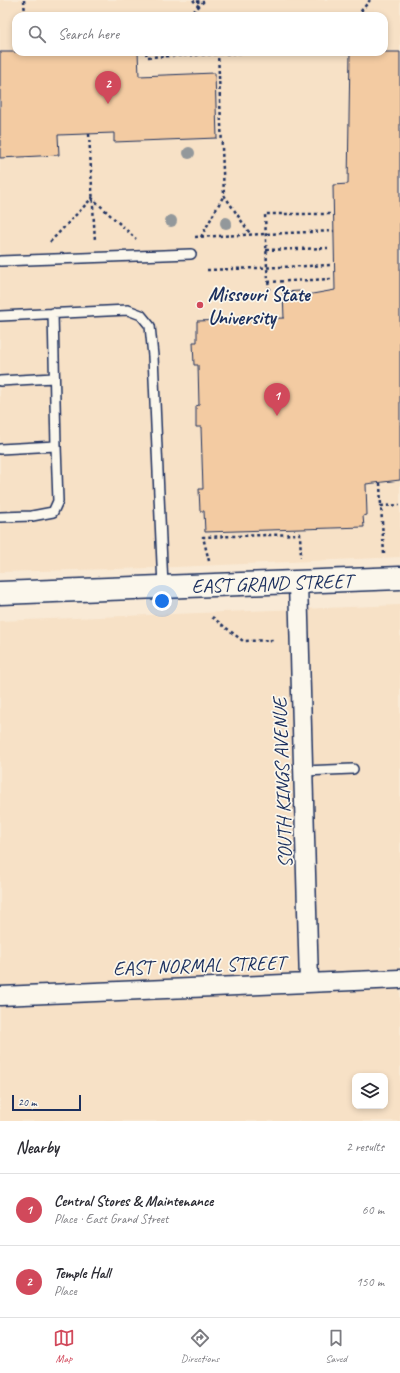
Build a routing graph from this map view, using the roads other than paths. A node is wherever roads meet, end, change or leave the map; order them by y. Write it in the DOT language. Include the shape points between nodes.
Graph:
graph roads {
  1 [pos="191,254"];
  2 [pos="0,261"];
  3 [pos="53,313"];
  4 [pos="0,316"];
  5 [pos="54,378"];
  6 [pos="0,381"];
  7 [pos="56,446"];
  8 [pos="0,449"];
  9 [pos="0,517"];
  10 [pos="400,578"];
  11 [pos="298,582"];
  12 [pos="163,587"];
  13 [pos="0,593"];
  14 [pos="353,769"];
  15 [pos="303,771"];
  16 [pos="400,979"];
  17 [pos="309,983"];
  18 [pos="0,996"];
  1 -- 2 [label="lane"];
  3 -- 4 [label="lane"];
  3 -- 5 [label="lane"];
  3 -- 12 [label="lane" via="128,310 141,315 150,326 154,364"];
  5 -- 6 [label="lane"];
  5 -- 7 [label="lane"];
  7 -- 8 [label="lane"];
  7 -- 9 [label="lane" via="58,501 53,512 32,516"];
  10 -- 11 [label="main road, EAST GRAND STREET"];
  11 -- 12 [label="main road, EAST GRAND STREET"];
  11 -- 15 [label="street, SOUTH KINGS AVENUE"];
  12 -- 13 [label="main road, EAST GRAND STREET"];
  14 -- 15 [label="lane"];
  15 -- 17 [label="street, SOUTH KINGS AVENUE"];
  16 -- 17 [label="street, EAST NORMAL STREET"];
  17 -- 18 [label="street, EAST NORMAL STREET"];
}
